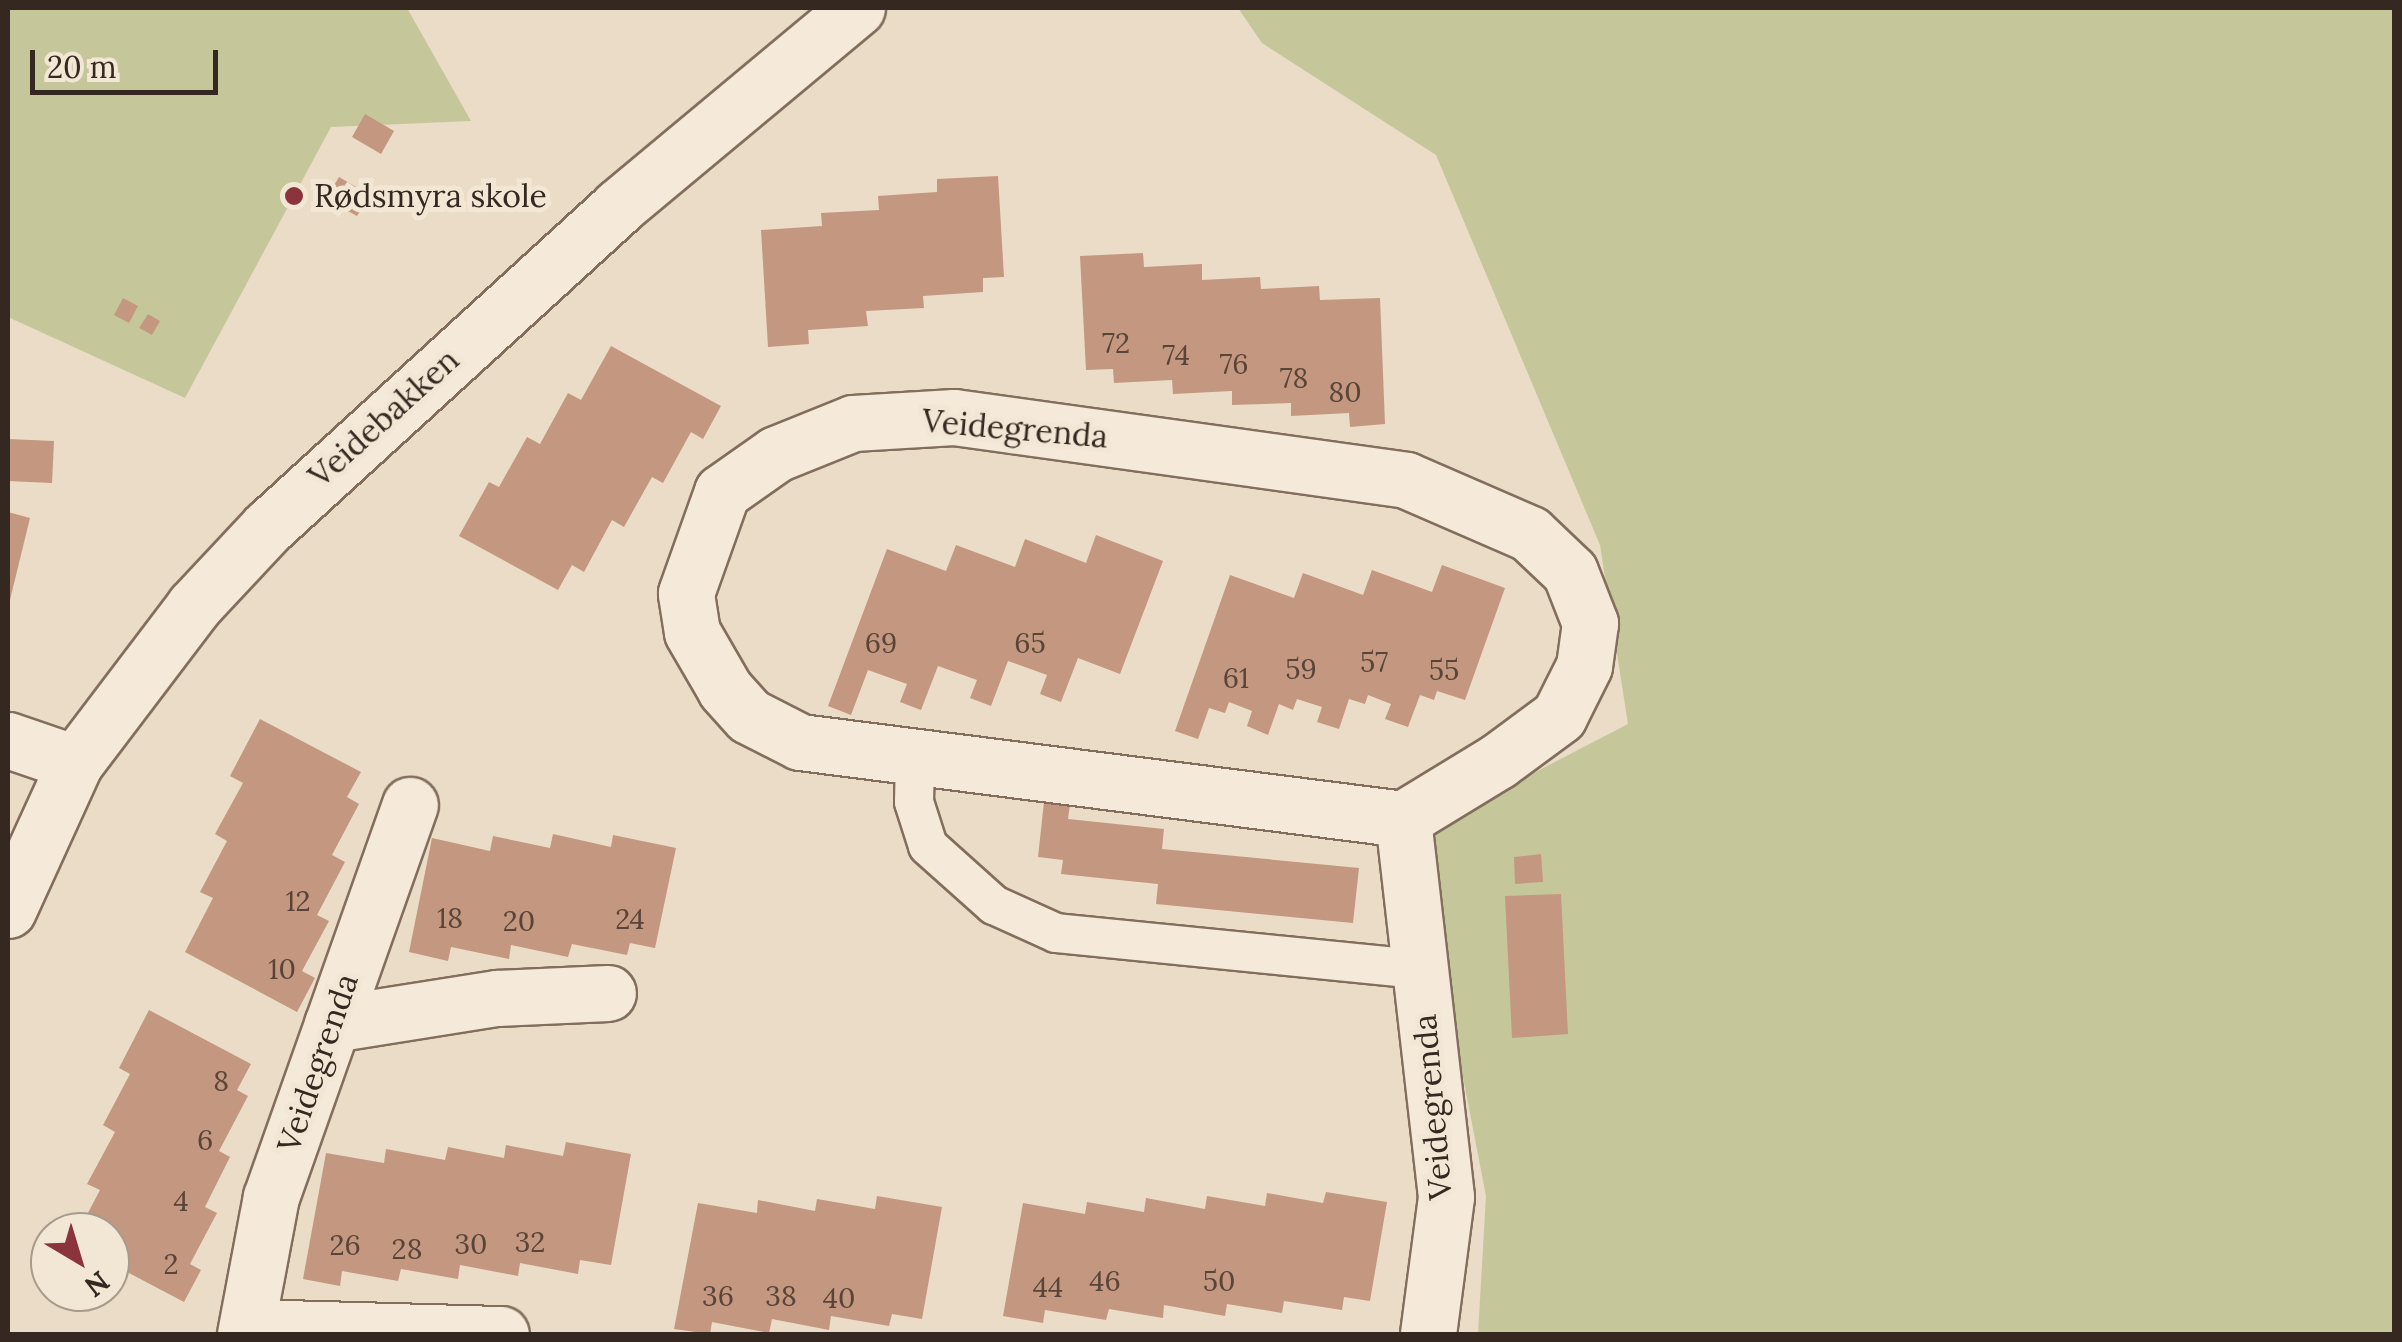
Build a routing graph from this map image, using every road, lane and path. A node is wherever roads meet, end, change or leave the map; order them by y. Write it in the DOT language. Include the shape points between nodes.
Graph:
graph roads {
  1 [pos="857,8"];
  2 [pos="8,740"];
  3 [pos="915,758"];
  4 [pos="75,764"];
  5 [pos="410,805"];
  6 [pos="1404,819"];
  7 [pos="8,910"];
  8 [pos="1419,969"];
  9 [pos="608,993"];
  10 [pos="332,1024"];
  11 [pos="247,1331"];
  12 [pos="501,1334"];
  13 [pos="1428,1334"];
  1 -- 4 [label="street, Veidebakken" via="618,207 301,493 194,606"];
  2 -- 4 [label="street"];
  3 -- 6 [label="street, Veidegrenda"];
  3 -- 6 [label="street, Veidegrenda" via="800,742 748,716 692,632 686,593 722,492 776,454 853,423 954,417 1406,480 1530,534 1570,572 1590,623 1584,666 1559,716"];
  3 -- 8 [label="lane" via="914,802 928,846 994,905 1056,933"];
  4 -- 7 [label="street, Veidebakken"];
  5 -- 10 [label="street, Veidegrenda"];
  6 -- 8 [label="street, Veidegrenda"];
  8 -- 13 [label="street, Veidegrenda" via="1446,1197"];
  9 -- 10 [label="street" via="497,998"];
  10 -- 11 [label="street, Veidegrenda" via="270,1198"];
  11 -- 12 [label="street, Veidegrenda"];
}
